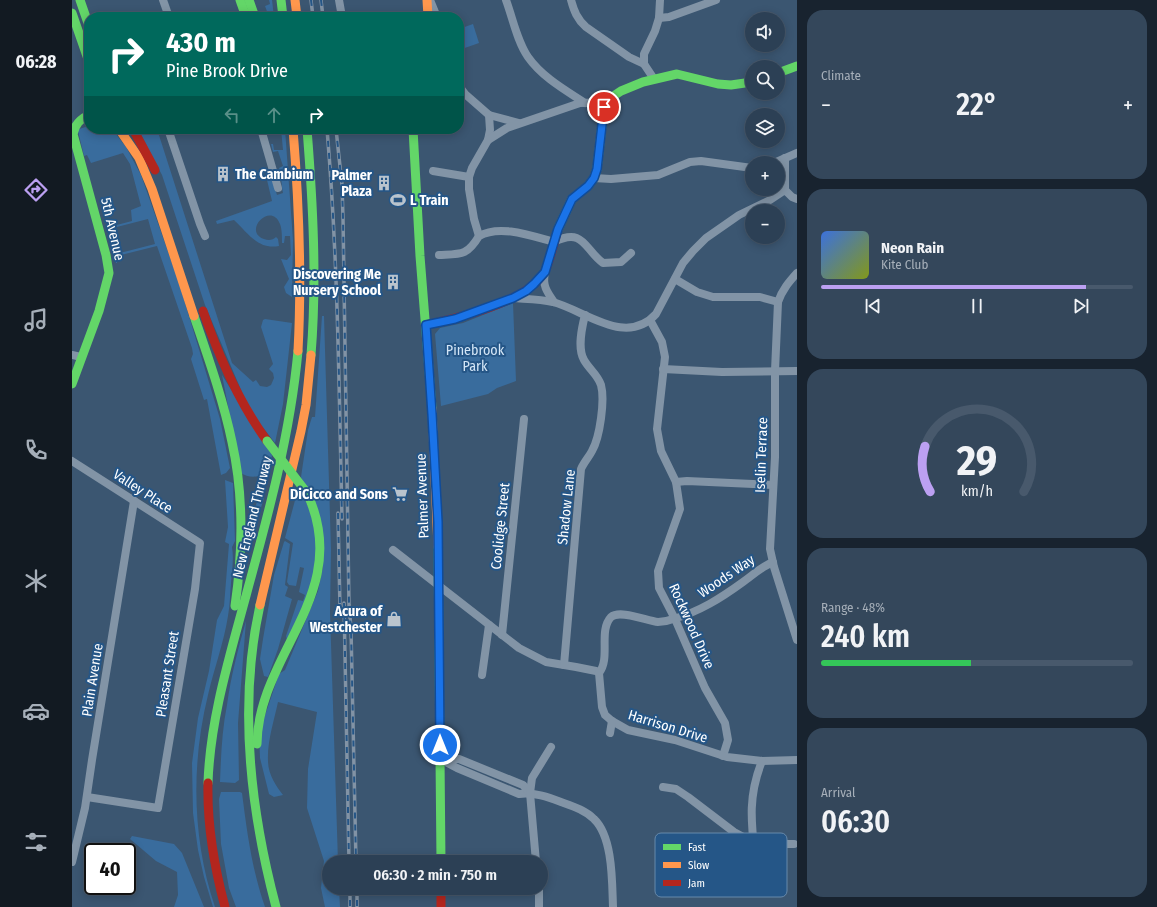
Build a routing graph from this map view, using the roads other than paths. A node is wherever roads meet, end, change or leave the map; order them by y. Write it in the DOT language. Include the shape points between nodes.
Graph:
graph roads {
  1 [pos="80,0"];
  2 [pos="163,0"];
  3 [pos="240,0"];
  4 [pos="249,0"];
  5 [pos="280,0"];
  6 [pos="295,0"];
  7 [pos="339,0"];
  8 [pos="428,0"];
  9 [pos="506,0"];
  10 [pos="571,0"];
  11 [pos="660,0"];
  12 [pos="716,0"];
  13 [pos="84,12"];
  14 [pos="167,12"];
  15 [pos="244,12"];
  16 [pos="253,12"];
  17 [pos="281,12"];
  18 [pos="296,12"];
  19 [pos="341,12"];
  20 [pos="429,12"];
  21 [pos="72,13"];
  22 [pos="659,18"];
  23 [pos="84,48"];
  24 [pos="644,64"];
  25 [pos="797,66"];
  26 [pos="785,70"];
  27 [pos="654,79"];
  28 [pos="745,83"];
  29 [pos="464,93"];
  30 [pos="608,102"];
  31 [pos="585,103"];
  32 [pos="489,115"];
  33 [pos="84,118"];
  34 [pos="524,123"];
  35 [pos="74,126"];
  36 [pos="122,134"];
  37 [pos="136,134"];
  38 [pos="170,134"];
  39 [pos="262,134"];
  40 [pos="293,134"];
  41 [pos="308,134"];
  42 [pos="413,134"];
  43 [pos="488,140"];
  44 [pos="797,153"];
  45 [pos="785,158"];
  46 [pos="745,167"];
  47 [pos="433,171"];
  48 [pos="469,177"];
  49 [pos="594,178"];
  50 [pos="159,181"];
  51 [pos="278,188"];
  52 [pos="785,190"];
  53 [pos="776,196"];
  54 [pos="797,200"];
  55 [pos="205,236"];
  56 [pos="479,236"];
  57 [pos="554,242"];
  58 [pos="631,254"];
  59 [pos="439,255"];
  60 [pos="545,272"];
  61 [pos="797,273"];
  62 [pos="675,279"];
  63 [pos="513,298"];
  64 [pos="199,300"];
  65 [pos="554,302"];
  66 [pos="778,302"];
  67 [pos="585,315"];
  68 [pos="650,320"];
  69 [pos="426,325"];
  70 [pos="76,356"];
  71 [pos="663,369"];
  72 [pos="775,371"];
  73 [pos="797,371"];
  74 [pos="72,384"];
  75 [pos="524,419"];
  76 [pos="72,461"];
  77 [pos="676,482"];
  78 [pos="773,485"];
  79 [pos="134,501"];
  80 [pos="200,543"];
  81 [pos="393,550"];
  82 [pos="773,562"];
  83 [pos="438,586"];
  84 [pos="675,619"];
  85 [pos="489,625"];
  86 [pos="502,635"];
  87 [pos="797,640"];
  88 [pos="564,665"];
  89 [pos="599,672"];
  90 [pos="482,675"];
  91 [pos="217,707"];
  92 [pos="612,721"];
  93 [pos="610,732"];
  94 [pos="551,747"];
  95 [pos="723,756"];
  96 [pos="440,759"];
  97 [pos="797,760"];
  98 [pos="762,761"];
  99 [pos="251,776"];
  100 [pos="663,787"];
  101 [pos="530,793"];
  102 [pos="87,797"];
  103 [pos="736,833"];
  104 [pos="752,833"];
  105 [pos="787,844"];
  106 [pos="794,844"];
  107 [pos="441,855"];
  108 [pos="535,855"];
  109 [pos="72,862"];
  110 [pos="441,895"];
  111 [pos="539,895"];
  112 [pos="225,907"];
  113 [pos="276,907"];
  114 [pos="441,907"];
  115 [pos="539,907"];
  116 [pos="613,907"];
  1 -- 13 [label="main road"];
  2 -- 14 [label="street"];
  3 -- 15 [label="main road"];
  4 -- 16 [label="main road"];
  5 -- 17 [label="main road"];
  6 -- 18 [label="main road"];
  7 -- 19 [label="street"];
  8 -- 20 [label="main road"];
  9 -- 31 [label="street" via="527,57 542,73"];
  10 -- 24 [label="street" via="580,21 629,57"];
  11 -- 22 [label="street"];
  12 -- 22 [label="street"];
  21 -- 23 [label="main road"];
  22 -- 24 [label="street" via="644,54"];
  24 -- 27 [label="street"];
  25 -- 26 [label="main road"];
  27 -- 28 [label="main road" via="677,74 718,84"];
  27 -- 30 [label="main road" via="621,91"];
  29 -- 32 [label="street"];
  30 -- 31 [label="street"];
  30 -- 49 [label="main road" via="604,107"];
  31 -- 34 [label="street"];
  32 -- 34 [label="street"];
  32 -- 43 [label="street"];
  33 -- 35 [label="main road"];
  34 -- 43 [label="street" via="507,128"];
  35 -- 70 [label="main road, 5th Avenue" via="73,134 105,249 109,273 99,311"];
  36 -- 91 [label="main road" via="139,158 152,189 221,396 235,459 241,514 240,563 234,617"];
  37 -- 50 [label="main road"];
  38 -- 55 [label="street"];
  39 -- 51 [label="street"];
  40 -- 91 [label="main road, New England Thruway" via="301,264 301,310 295,380 279,468"];
  41 -- 99 [label="main road, New England Thruway" via="315,265 311,359 298,451 257,622 249,692"];
  42 -- 69 [label="main road, Palmer Avenue"];
  43 -- 48 [label="street"];
  44 -- 45 [label="street"];
  46 -- 49 [label="street" via="701,160 658,175"];
  47 -- 48 [label="street"];
  48 -- 56 [label="street" via="473,214"];
  49 -- 57 [label="main road" via="572,199"];
  52 -- 54 [label="street"];
  53 -- 62 [label="street" via="739,215 706,238 683,263"];
  56 -- 57 [label="street" via="492,232 521,233"];
  56 -- 59 [label="street" via="468,251"];
  57 -- 58 [label="street" via="562,238 578,238 603,263 621,262"];
  57 -- 60 [label="main road"];
  60 -- 63 [label="main road" via="530,288"];
  60 -- 65 [label="street" via="543,281"];
  61 -- 66 [label="street, Iselin Terrace" via="780,295"];
  62 -- 66 [label="street" via="697,292 713,297 760,297"];
  62 -- 68 [label="street"];
  63 -- 65 [label="street"];
  63 -- 69 [label="main road" via="455,319"];
  64 -- 99 [label="main road, bridge" via="234,389 248,414 306,493 314,509 319,534 318,578 310,603 260,714"];
  65 -- 67 [label="street"];
  66 -- 72 [label="street, Iselin Terrace"];
  67 -- 68 [label="street" via="616,327 628,328"];
  67 -- 88 [label="street, Shadow Lane" via="581,330 582,354 597,376 602,397 599,432 582,469"];
  68 -- 71 [label="street, Rockwood Drive" via="662,342 665,357"];
  69 -- 83 [label="main road, Palmer Avenue" via="438,522"];
  70 -- 74 [label="main road, 5th Avenue"];
  71 -- 72 [label="street"];
  71 -- 77 [label="street, Rockwood Drive" via="658,433 661,451"];
  72 -- 73 [label="street"];
  72 -- 78 [label="street, Iselin Terrace"];
  75 -- 86 [label="street, Coolidge Street"];
  76 -- 79 [label="street, Valley Place"];
  77 -- 78 [label="street"];
  77 -- 84 [label="street, Rockwood Drive" via="680,509 658,571 660,593"];
  78 -- 82 [label="street, Iselin Terrace" via="770,549"];
  79 -- 80 [label="street, Valley Place"];
  79 -- 102 [label="street, Plain Avenue"];
  80 -- 102 [label="street, Pleasant Street" via="195,589 158,808"];
  81 -- 83 [label="street"];
  82 -- 84 [label="street, Woods Way" via="705,607"];
  82 -- 87 [label="street, Iselin Terrace"];
  83 -- 85 [label="street"];
  83 -- 96 [label="main road, Palmer Avenue"];
  84 -- 89 [label="street, Woods Way" via="658,622 616,614 610,618 606,626 603,664"];
  84 -- 95 [label="street, Rockwood Drive" via="705,688 725,723 728,740"];
  85 -- 86 [label="street"];
  85 -- 90 [label="street"];
  86 -- 88 [label="street" via="530,655 546,662"];
  88 -- 89 [label="street"];
  89 -- 92 [label="street, Harrison Drive" via="602,707 605,715"];
  91 -- 112 [label="main road, New England Thruway" via="210,754 208,801 211,847"];
  92 -- 93 [label="street"];
  92 -- 95 [label="street, Harrison Drive" via="628,730 675,740"];
  94 -- 101 [label="street" via="532,778"];
  95 -- 98 [label="street, Harrison Drive"];
  96 -- 101 [label="street" via="519,794"];
  96 -- 107 [label="main road, Palmer Avenue"];
  97 -- 98 [label="street, Harrison Drive"];
  98 -- 104 [label="street" via="752,793"];
  99 -- 113 [label="main road, New England Thruway" via="264,860"];
  100 -- 103 [label="street" via="682,793"];
  101 -- 108 [label="street"];
  101 -- 116 [label="street" via="555,799 585,812 602,829 606,839 612,881"];
  102 -- 109 [label="street, Plain Avenue"];
  105 -- 106 [label="street"];
  110 -- 114 [label="main road"];
  111 -- 115 [label="street"];
}
